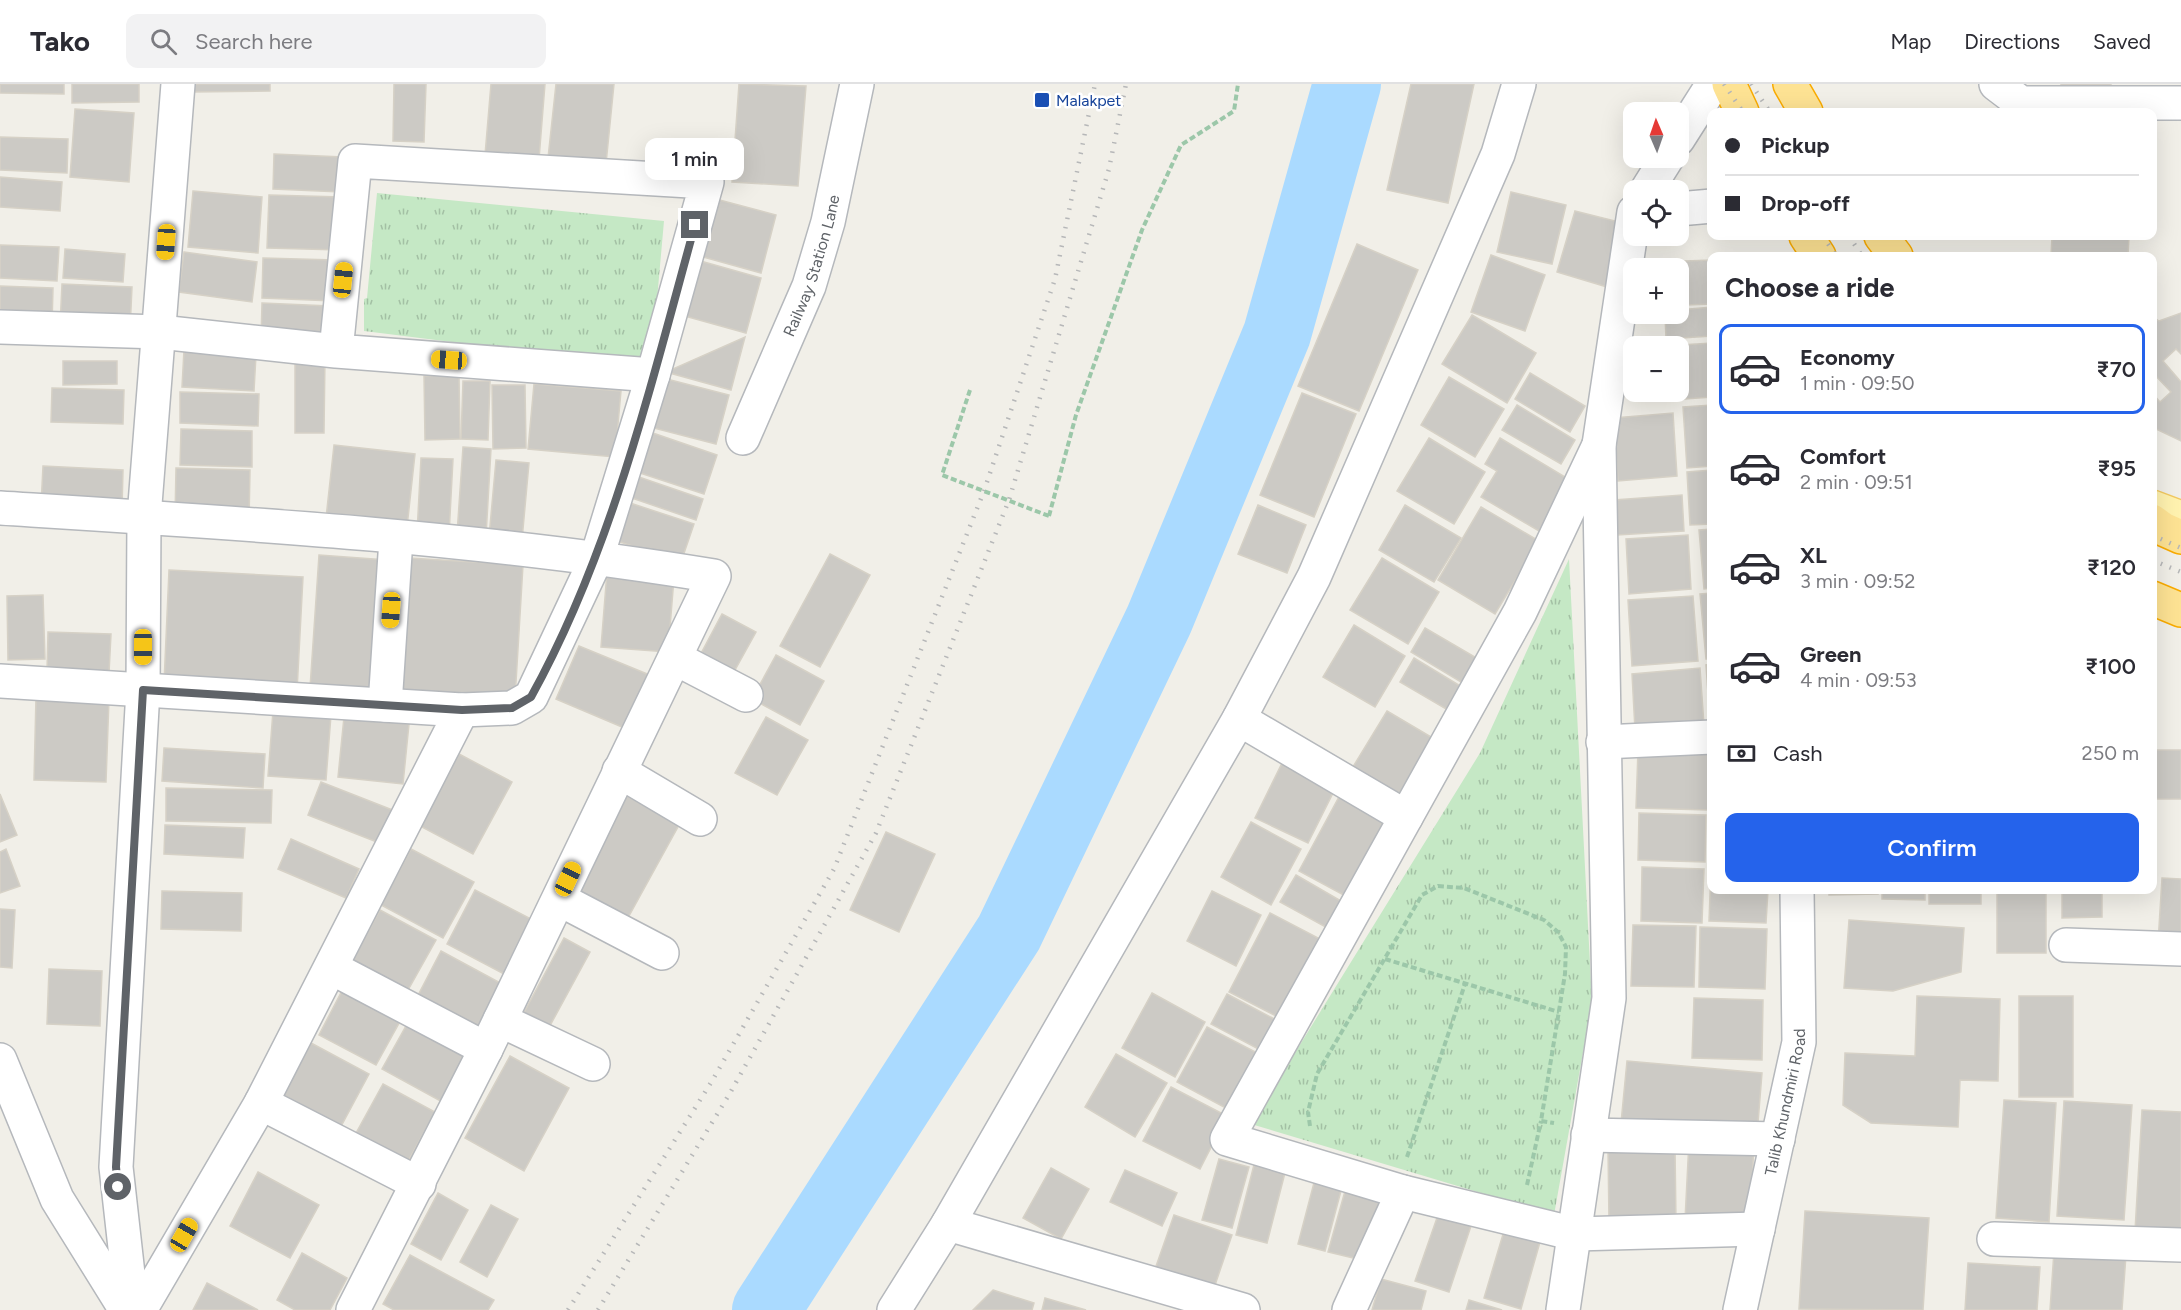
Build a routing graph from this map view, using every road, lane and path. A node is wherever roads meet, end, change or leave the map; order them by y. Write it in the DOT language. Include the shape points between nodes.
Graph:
graph roads {
  1 [pos="178,84"];
  2 [pos="857,84"];
  3 [pos="1238,84"];
  4 [pos="1519,84"];
  5 [pos="1713,84"];
  6 [pos="1729,84"];
  7 [pos="1790,84"];
  8 [pos="1996,84"];
  9 [pos="2181,103"];
  10 [pos="1740,108"];
  11 [pos="1804,108"];
  12 [pos="1689,122"];
  13 [pos="1707,206"];
  14 [pos="1689,208"];
  15 [pos="1628,246"];
  16 [pos="0,327"];
  17 [pos="160,332"];
  18 [pos="336,351"];
  19 [pos="653,375"];
  20 [pos="970,390"];
  21 [pos="743,438"];
  22 [pos="1599,445"];
  23 [pos="0,508"];
  24 [pos="2157,509"];
  25 [pos="144,517"];
  26 [pos="2181,518"];
  27 [pos="2157,524"];
  28 [pos="2181,537"];
  29 [pos="396,538"];
  30 [pos="597,557"];
  31 [pos="2157,600"];
  32 [pos="2181,610"];
  33 [pos="675,658"];
  34 [pos="0,681"];
  35 [pos="143,690"];
  36 [pos="746,695"];
  37 [pos="386,705"];
  38 [pos="462,710"];
  39 [pos="1239,719"];
  40 [pos="1707,737"];
  41 [pos="1603,742"];
  42 [pos="619,771"];
  43 [pos="1406,817"];
  44 [pos="700,819"];
  45 [pos="1797,894"];
  46 [pos="559,899"];
  47 [pos="2066,945"];
  48 [pos="2181,949"];
  49 [pos="662,953"];
  50 [pos="1384,959"];
  51 [pos="332,968"];
  52 [pos="1465,984"];
  53 [pos="1559,1012"];
  54 [pos="493,1035"];
  55 [pos="0,1060"];
  56 [pos="593,1064"];
  57 [pos="261,1103"];
  58 [pos="1541,1121"];
  59 [pos="1589,1131"];
  60 [pos="1311,1132"];
  61 [pos="1778,1139"];
  62 [pos="1409,1178"];
  63 [pos="419,1184"];
  64 [pos="1525,1193"];
  65 [pos="948,1224"];
  66 [pos="1758,1229"];
  67 [pos="1575,1234"];
  68 [pos="1994,1239"];
  69 [pos="2181,1245"];
  70 [pos="126,1310"];
  71 [pos="132,1310"];
  72 [pos="140,1310"];
  73 [pos="353,1310"];
  74 [pos="894,1310"];
  75 [pos="1243,1310"];
  76 [pos="1348,1310"];
  77 [pos="1563,1310"];
  78 [pos="1740,1310"];
  1 -- 17 [label="street"];
  2 -- 21 [label="street, Railway Station Lane" via="828,222 809,286"];
  3 -- 20 [label="path, bridge" via="1233,111 1181,145 1142,230 1076,415 1049,516 942,475"];
  4 -- 39 [label="street" via="1498,154 1319,567"];
  5 -- 12 [label="street"];
  6 -- 10 [label="highway"];
  7 -- 11 [label="highway"];
  8 -- 9 [label="street" via="2021,103"];
  13 -- 14 [label="street"];
  15 -- 22 [label="street"];
  16 -- 17 [label="street"];
  17 -- 18 [label="street"];
  17 -- 25 [label="street"];
  18 -- 19 [label="street"];
  18 -- 19 [label="street" via="355,161 707,182"];
  19 -- 30 [label="street"];
  22 -- 41 [label="street"];
  22 -- 43 [label="street" via="1520,612"];
  23 -- 25 [label="street"];
  24 -- 26 [label="main road"];
  25 -- 29 [label="street"];
  25 -- 35 [label="street"];
  27 -- 28 [label="highway"];
  29 -- 30 [label="street"];
  29 -- 37 [label="street"];
  30 -- 33 [label="street" via="714,576"];
  30 -- 38 [label="street" via="531,697 512,708"];
  31 -- 32 [label="highway"];
  33 -- 36 [label="street"];
  33 -- 42 [label="street"];
  34 -- 35 [label="street"];
  35 -- 37 [label="street"];
  35 -- 71 [label="street" via="116,1167"];
  37 -- 38 [label="street"];
  38 -- 51 [label="street"];
  39 -- 43 [label="street"];
  39 -- 65 [label="street"];
  40 -- 41 [label="street"];
  41 -- 59 [label="street" via="1608,998"];
  42 -- 44 [label="street"];
  42 -- 46 [label="street"];
  43 -- 62 [label="street" via="1227,1139"];
  45 -- 61 [label="street, Talib Khundmiri Road" via="1799,1041"];
  46 -- 49 [label="street"];
  46 -- 54 [label="street"];
  47 -- 48 [label="street"];
  50 -- 52 [label="path"];
  50 -- 53 [label="path" via="1422,895 1438,886 1464,888 1544,920 1558,932 1566,947"];
  50 -- 60 [label="path" via="1317,1074 1308,1112"];
  51 -- 54 [label="street"];
  51 -- 57 [label="street"];
  52 -- 53 [label="path"];
  52 -- 62 [label="path" via="1405,1161"];
  53 -- 58 [label="path"];
  54 -- 56 [label="street"];
  54 -- 63 [label="street"];
  55 -- 70 [label="street" via="57,1199"];
  57 -- 63 [label="street"];
  57 -- 72 [label="street"];
  58 -- 59 [label="path"];
  58 -- 64 [label="path"];
  59 -- 61 [label="street"];
  59 -- 67 [label="street"];
  61 -- 66 [label="street, Talib Khundmiri Road"];
  62 -- 67 [label="street"];
  62 -- 76 [label="street"];
  63 -- 73 [label="street"];
  65 -- 74 [label="street"];
  65 -- 75 [label="street"];
  66 -- 67 [label="street"];
  66 -- 78 [label="street, Talib Khundmiri Road"];
  67 -- 77 [label="street"];
  68 -- 69 [label="street"];
}
